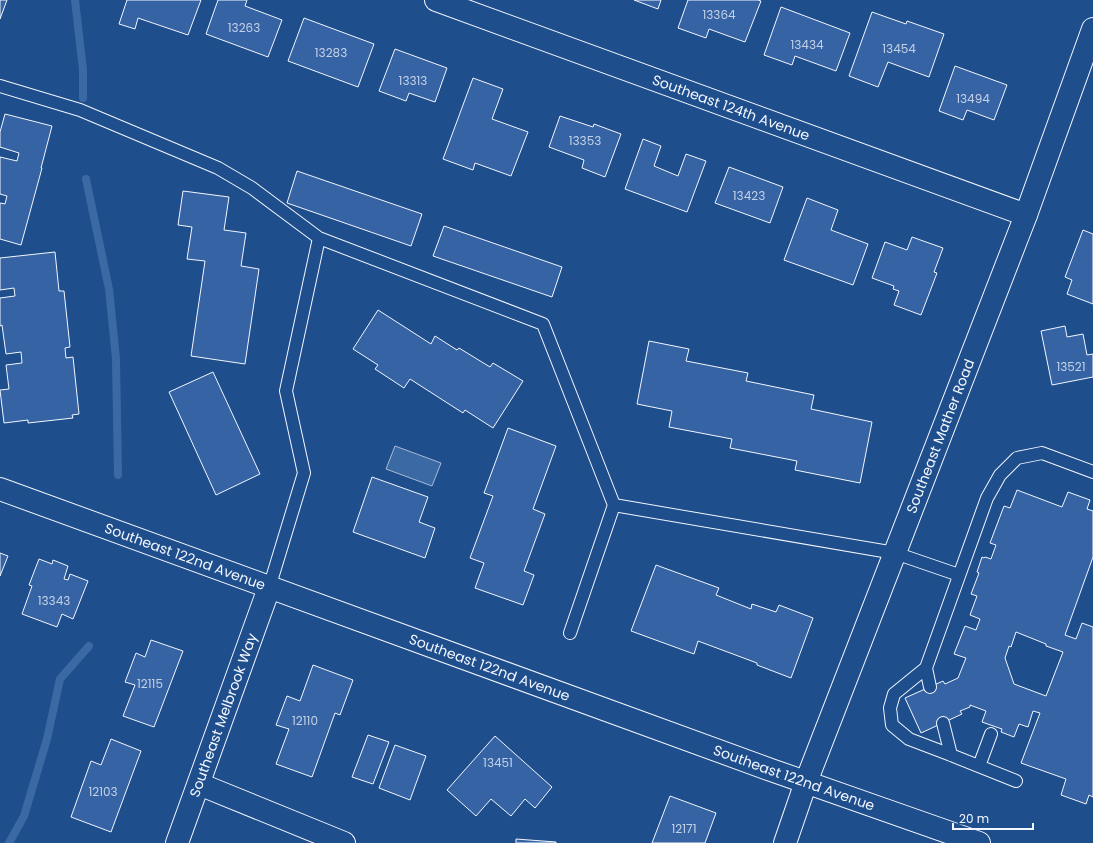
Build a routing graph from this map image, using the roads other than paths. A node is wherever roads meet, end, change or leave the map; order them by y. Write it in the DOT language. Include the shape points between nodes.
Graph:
graph roads {
  1 [pos="436,0"];
  2 [pos="1093,29"];
  3 [pos="0,86"];
  4 [pos="1026,215"];
  5 [pos="319,238"];
  6 [pos="1093,472"];
  7 [pos="0,489"];
  8 [pos="614,505"];
  9 [pos="895,553"];
  10 [pos="959,575"];
  11 [pos="269,588"];
  12 [pos="570,633"];
  13 [pos="926,668"];
  14 [pos="930,687"];
  15 [pos="943,723"];
  16 [pos="991,734"];
  17 [pos="951,755"];
  18 [pos="979,766"];
  19 [pos="1016,781"];
  20 [pos="806,782"];
  21 [pos="199,784"];
  22 [pos="177,843"];
  23 [pos="344,843"];
  24 [pos="785,843"];
  25 [pos="979,843"];
  1 -- 4 [label="street, Southeast 124th Avenue"];
  2 -- 4 [label="street, Southeast Mather Road"];
  3 -- 5 [label="lane" via="80,110 218,168 252,188"];
  4 -- 9 [label="street, Southeast Mather Road"];
  5 -- 8 [label="lane" via="543,324"];
  5 -- 11 [label="lane" via="286,391 304,473"];
  6 -- 10 [label="lane" via="1042,454 1017,458 1000,475 987,498"];
  7 -- 11 [label="street, Southeast 122nd Avenue"];
  8 -- 9 [label="lane"];
  8 -- 12 [label="lane"];
  9 -- 10 [label="lane"];
  9 -- 20 [label="street, Southeast Mather Road"];
  10 -- 13 [label="lane"];
  11 -- 20 [label="street, Southeast 122nd Avenue"];
  11 -- 21 [label="street, Southeast Melbrook Way"];
  13 -- 14 [label="lane"];
  13 -- 17 [label="lane" via="894,694 890,708 892,725 909,740"];
  15 -- 17 [label="lane"];
  16 -- 18 [label="lane"];
  17 -- 18 [label="lane"];
  18 -- 19 [label="lane"];
  20 -- 24 [label="street, Southeast Mather Road"];
  20 -- 25 [label="street, Southeast 122nd Avenue"];
  21 -- 22 [label="street, Southeast Melbrook Way"];
  21 -- 23 [label="street"];
}
